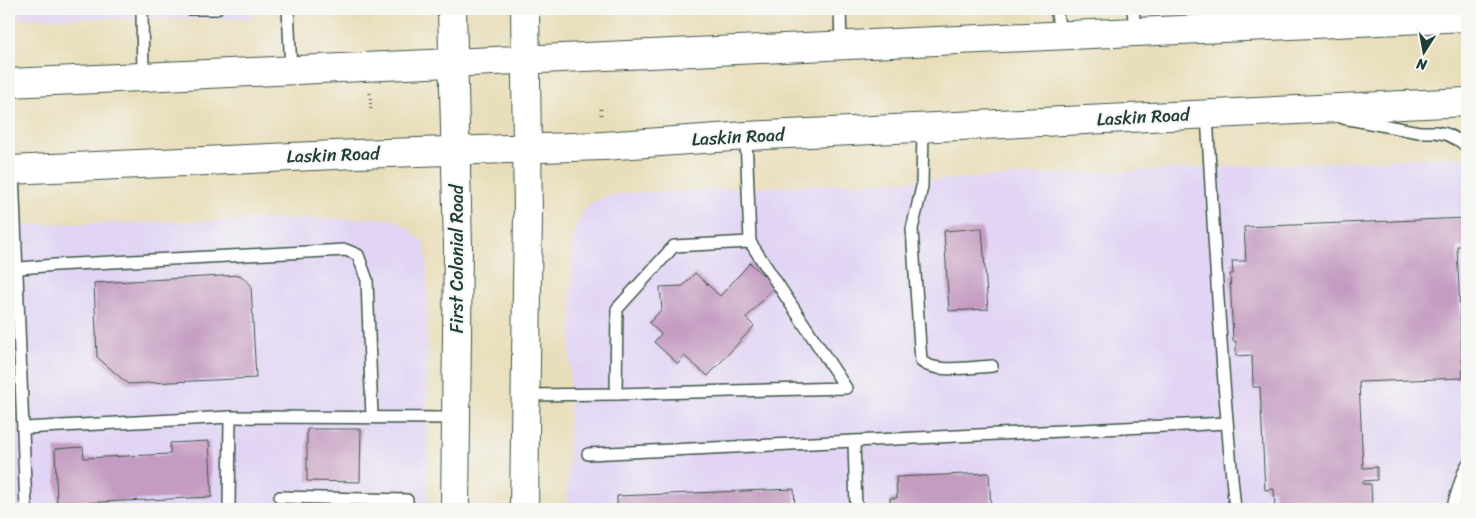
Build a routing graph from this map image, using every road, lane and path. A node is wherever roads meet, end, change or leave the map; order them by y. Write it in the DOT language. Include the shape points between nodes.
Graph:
graph roads {
  1 [pos="142,9"];
  2 [pos="189,9"];
  3 [pos="216,9"];
  4 [pos="288,9"];
  5 [pos="452,9"];
  6 [pos="525,9"];
  7 [pos="840,9"];
  8 [pos="1056,9"];
  9 [pos="1467,17"];
  10 [pos="1134,20"];
  11 [pos="1061,36"];
  12 [pos="842,45"];
  13 [pos="525,59"];
  14 [pos="454,62"];
  15 [pos="291,70"];
  16 [pos="143,77"];
  17 [pos="9,83"];
  18 [pos="370,88"];
  19 [pos="1467,102"];
  20 [pos="601,109"];
  21 [pos="371,110"];
  22 [pos="1300,110"];
  23 [pos="1207,114"];
  24 [pos="601,120"];
  25 [pos="923,127"];
  26 [pos="746,136"];
  27 [pos="1467,147"];
  28 [pos="526,149"];
  29 [pos="456,151"];
  30 [pos="11,170"];
  31 [pos="750,242"];
  32 [pos="13,269"];
  33 [pos="992,366"];
  34 [pos="616,394"];
  35 [pos="526,395"];
  36 [pos="230,417"];
  37 [pos="372,417"];
  38 [pos="456,418"];
  39 [pos="1227,423"];
  40 [pos="24,428"];
  41 [pos="854,441"];
  42 [pos="588,454"];
  43 [pos="1467,465"];
  44 [pos="280,498"];
  45 [pos="26,509"];
  46 [pos="229,509"];
  47 [pos="407,509"];
  48 [pos="455,509"];
  49 [pos="524,509"];
  50 [pos="856,509"];
  51 [pos="1235,509"];
  52 [pos="1452,509"];
  1 -- 16 [label="lane"];
  2 -- 3 [label="lane"];
  4 -- 15 [label="lane"];
  5 -- 14 [label="main road, First Colonial Road"];
  6 -- 13 [label="main road"];
  7 -- 12 [label="lane"];
  8 -- 11 [label="lane"];
  9 -- 10 [label="main road"];
  10 -- 11 [label="main road"];
  11 -- 12 [label="main road"];
  12 -- 13 [label="main road"];
  13 -- 14 [label="main road"];
  13 -- 28 [label="main road"];
  14 -- 15 [label="main road"];
  14 -- 29 [label="main road, First Colonial Road"];
  15 -- 16 [label="main road"];
  16 -- 17 [label="main road"];
  18 -- 21 [label="path"];
  19 -- 22 [label="main road, Laskin Road"];
  20 -- 24 [label="path"];
  22 -- 23 [label="main road, Laskin Road"];
  22 -- 27 [label="lane" via="1446,134"];
  23 -- 25 [label="main road, Laskin Road"];
  23 -- 39 [label="lane"];
  25 -- 26 [label="main road, Laskin Road"];
  25 -- 33 [label="lane" via="922,187 912,229 921,361 938,369"];
  26 -- 28 [label="main road, Laskin Road"];
  26 -- 31 [label="lane"];
  28 -- 29 [label="main road, Laskin Road"];
  28 -- 35 [label="main road"];
  29 -- 30 [label="main road, Laskin Road"];
  29 -- 38 [label="main road, First Colonial Road"];
  30 -- 32 [label="lane"];
  31 -- 34 [label="lane" via="674,246 630,295 618,310"];
  31 -- 34 [label="lane" via="846,388"];
  32 -- 37 [label="lane" via="346,250 358,255 367,280"];
  32 -- 40 [label="lane"];
  34 -- 35 [label="lane"];
  35 -- 49 [label="main road"];
  36 -- 37 [label="lane"];
  36 -- 40 [label="lane"];
  36 -- 46 [label="lane"];
  37 -- 38 [label="lane"];
  38 -- 48 [label="main road, First Colonial Road"];
  39 -- 41 [label="lane"];
  39 -- 51 [label="lane"];
  40 -- 45 [label="lane"];
  41 -- 42 [label="lane"];
  41 -- 50 [label="lane"];
  43 -- 52 [label="lane"];
  44 -- 47 [label="lane" via="407,500"];
}
